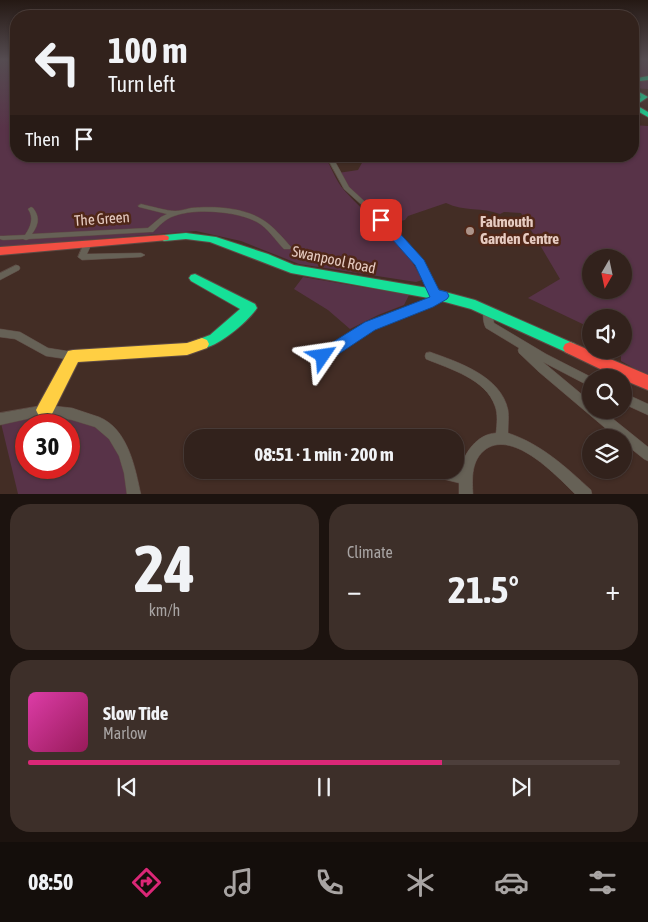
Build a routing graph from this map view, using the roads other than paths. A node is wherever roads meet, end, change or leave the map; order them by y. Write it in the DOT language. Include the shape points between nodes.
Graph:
graph roads {
  1 [pos="639,94"];
  2 [pos="639,101"];
  3 [pos="333,162"];
  4 [pos="141,206"];
  5 [pos="31,209"];
  6 [pos="174,213"];
  7 [pos="3,238"];
  8 [pos="26,238"];
  9 [pos="87,245"];
  10 [pos="286,247"];
  11 [pos="0,250"];
  12 [pos="141,255"];
  13 [pos="16,268"];
  14 [pos="0,277"];
  15 [pos="195,278"];
  16 [pos="438,295"];
  17 [pos="488,311"];
  18 [pos="0,333"];
  19 [pos="514,341"];
  20 [pos="73,356"];
  21 [pos="323,356"];
  22 [pos="430,356"];
  23 [pos="582,377"];
  24 [pos="648,383"];
  25 [pos="582,401"];
  26 [pos="632,402"];
  27 [pos="46,410"];
  28 [pos="648,410"];
  29 [pos="0,419"];
  30 [pos="604,419"];
  31 [pos="502,437"];
  32 [pos="648,455"];
  33 [pos="465,478"];
  34 [pos="134,494"];
  35 [pos="466,494"];
  36 [pos="586,494"];
  1 -- 2 [label="street" via="645,97"];
  3 -- 16 [label="street" via="346,188 386,224 420,263"];
  4 -- 6 [label="street, The Green"];
  5 -- 8 [label="street" via="35,223"];
  6 -- 8 [label="street, The Green" via="150,230"];
  6 -- 10 [label="street, The Green" via="219,211 250,216 260,220"];
  7 -- 8 [label="street, The Green"];
  9 -- 11 [label="street, Swanpool Road"];
  9 -- 12 [label="street" via="82,258"];
  9 -- 16 [label="street, Swanpool Road" via="186,236 212,239 291,270"];
  13 -- 14 [label="street"];
  15 -- 20 [label="street" via="250,308 215,339 187,349"];
  16 -- 17 [label="street, Swanpool Road"];
  16 -- 21 [label="street" via="428,304 370,326"];
  17 -- 19 [label="street" via="490,325"];
  17 -- 24 [label="street, Swanpool Road"];
  18 -- 20 [label="street" via="18,335 46,352"];
  19 -- 23 [label="street"];
  19 -- 25 [label="street"];
  20 -- 27 [label="street"];
  22 -- 31 [label="street" via="480,379 496,393 502,408"];
  26 -- 28 [label="street"];
  27 -- 29 [label="street"];
  27 -- 34 [label="street" via="99,423 113,435 124,453"];
  30 -- 32 [label="street"];
  31 -- 33 [label="street" via="483,443 469,458"];
  31 -- 36 [label="street" via="525,445"];
  33 -- 35 [label="street"];
}
